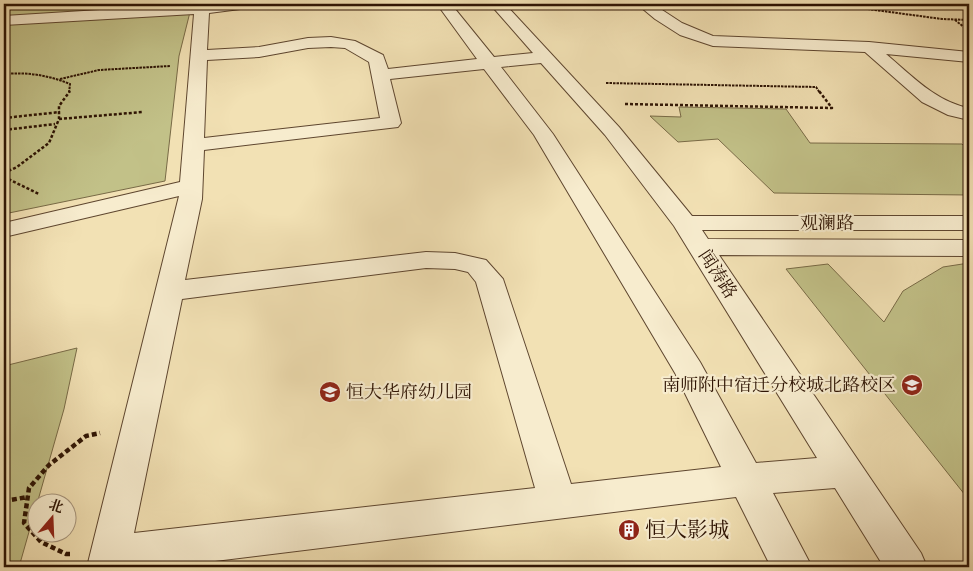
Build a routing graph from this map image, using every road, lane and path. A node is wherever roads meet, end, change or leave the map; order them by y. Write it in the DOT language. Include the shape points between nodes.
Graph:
graph roads {
  1 [pos="75,4"];
  2 [pos="248,4"];
  3 [pos="444,4"];
  4 [pos="501,4"];
  5 [pos="644,4"];
  6 [pos="869,4"];
  7 [pos="202,6"];
  8 [pos="4,8"];
  9 [pos="4,20"];
  10 [pos="955,20"];
  11 [pos="969,20"];
  12 [pos="969,31"];
  13 [pos="868,47"];
  14 [pos="545,57"];
  15 [pos="969,57"];
  16 [pos="199,58"];
  17 [pos="490,63"];
  18 [pos="4,74"];
  19 [pos="380,75"];
  20 [pos="59,79"];
  21 [pos="568,83"];
  22 [pos="586,103"];
  23 [pos="60,112"];
  24 [pos="144,112"];
  25 [pos="969,114"];
  26 [pos="4,118"];
  27 [pos="58,119"];
  28 [pos="56,124"];
  29 [pos="4,130"];
  30 [pos="194,145"];
  31 [pos="4,173"];
  32 [pos="191,186"];
  33 [pos="685,223"];
  34 [pos="969,223"];
  35 [pos="4,230"];
  36 [pos="701,247"];
  37 [pos="969,248"];
  38 [pos="170,291"];
  39 [pos="140,423"];
  40 [pos="846,471"];
  41 [pos="747,480"];
  42 [pos="28,494"];
  43 [pos="28,497"];
  44 [pos="4,500"];
  45 [pos="558,502"];
  46 [pos="28,527"];
  47 [pos="45,544"];
  48 [pos="108,561"];
  49 [pos="792,567"];
  50 [pos="907,567"];
  1 -- 8 [label="street"];
  2 -- 7 [label="street"];
  3 -- 17 [label="street"];
  4 -- 14 [label="street, 闻涛路"];
  5 -- 13 [label="street" via="683,31 714,41"];
  6 -- 10 [label="path" via="860,8"];
  7 -- 9 [label="street"];
  7 -- 16 [label="street"];
  10 -- 11 [label="path"];
  10 -- 12 [label="path"];
  13 -- 15 [label="street"];
  13 -- 25 [label="street" via="927,97 945,108"];
  14 -- 17 [label="street"];
  14 -- 21 [label="street, 闻涛路"];
  16 -- 19 [label="street" via="308,43 340,43 349,44 376,59"];
  16 -- 20 [label="path" via="154,68 99,70"];
  16 -- 30 [label="street"];
  17 -- 19 [label="street"];
  17 -- 41 [label="street" via="544,134 689,370"];
  18 -- 20 [label="path" via="22,72"];
  19 -- 30 [label="street" via="391,123"];
  20 -- 23 [label="path" via="70,84 70,92 59,106"];
  21 -- 22 [label="street, 闻涛路"];
  21 -- 22 [label="path" via="816,87 832,108"];
  22 -- 33 [label="street, 闻涛路"];
  23 -- 26 [label="path"];
  23 -- 27 [label="path"];
  24 -- 27 [label="path"];
  27 -- 28 [label="path"];
  28 -- 29 [label="path"];
  28 -- 31 [label="path" via="49,143 18,168"];
  30 -- 32 [label="street"];
  32 -- 35 [label="street"];
  32 -- 38 [label="street"];
  33 -- 34 [label="street, 观澜路"];
  33 -- 36 [label="street, 闻涛路"];
  36 -- 37 [label="street"];
  36 -- 40 [label="street, 闻涛路"];
  38 -- 39 [label="street"];
  38 -- 45 [label="street" via="426,260 477,266 489,279"];
  39 -- 42 [label="path" via="86,436 48,466 29,488"];
  39 -- 48 [label="street"];
  40 -- 41 [label="street"];
  40 -- 50 [label="street, 闻涛路"];
  41 -- 45 [label="street"];
  41 -- 49 [label="street"];
  43 -- 44 [label="path"];
  43 -- 46 [label="path" via="24,523"];
  45 -- 48 [label="street"];
  47 -- 48 [label="path" via="66,554"];
}
